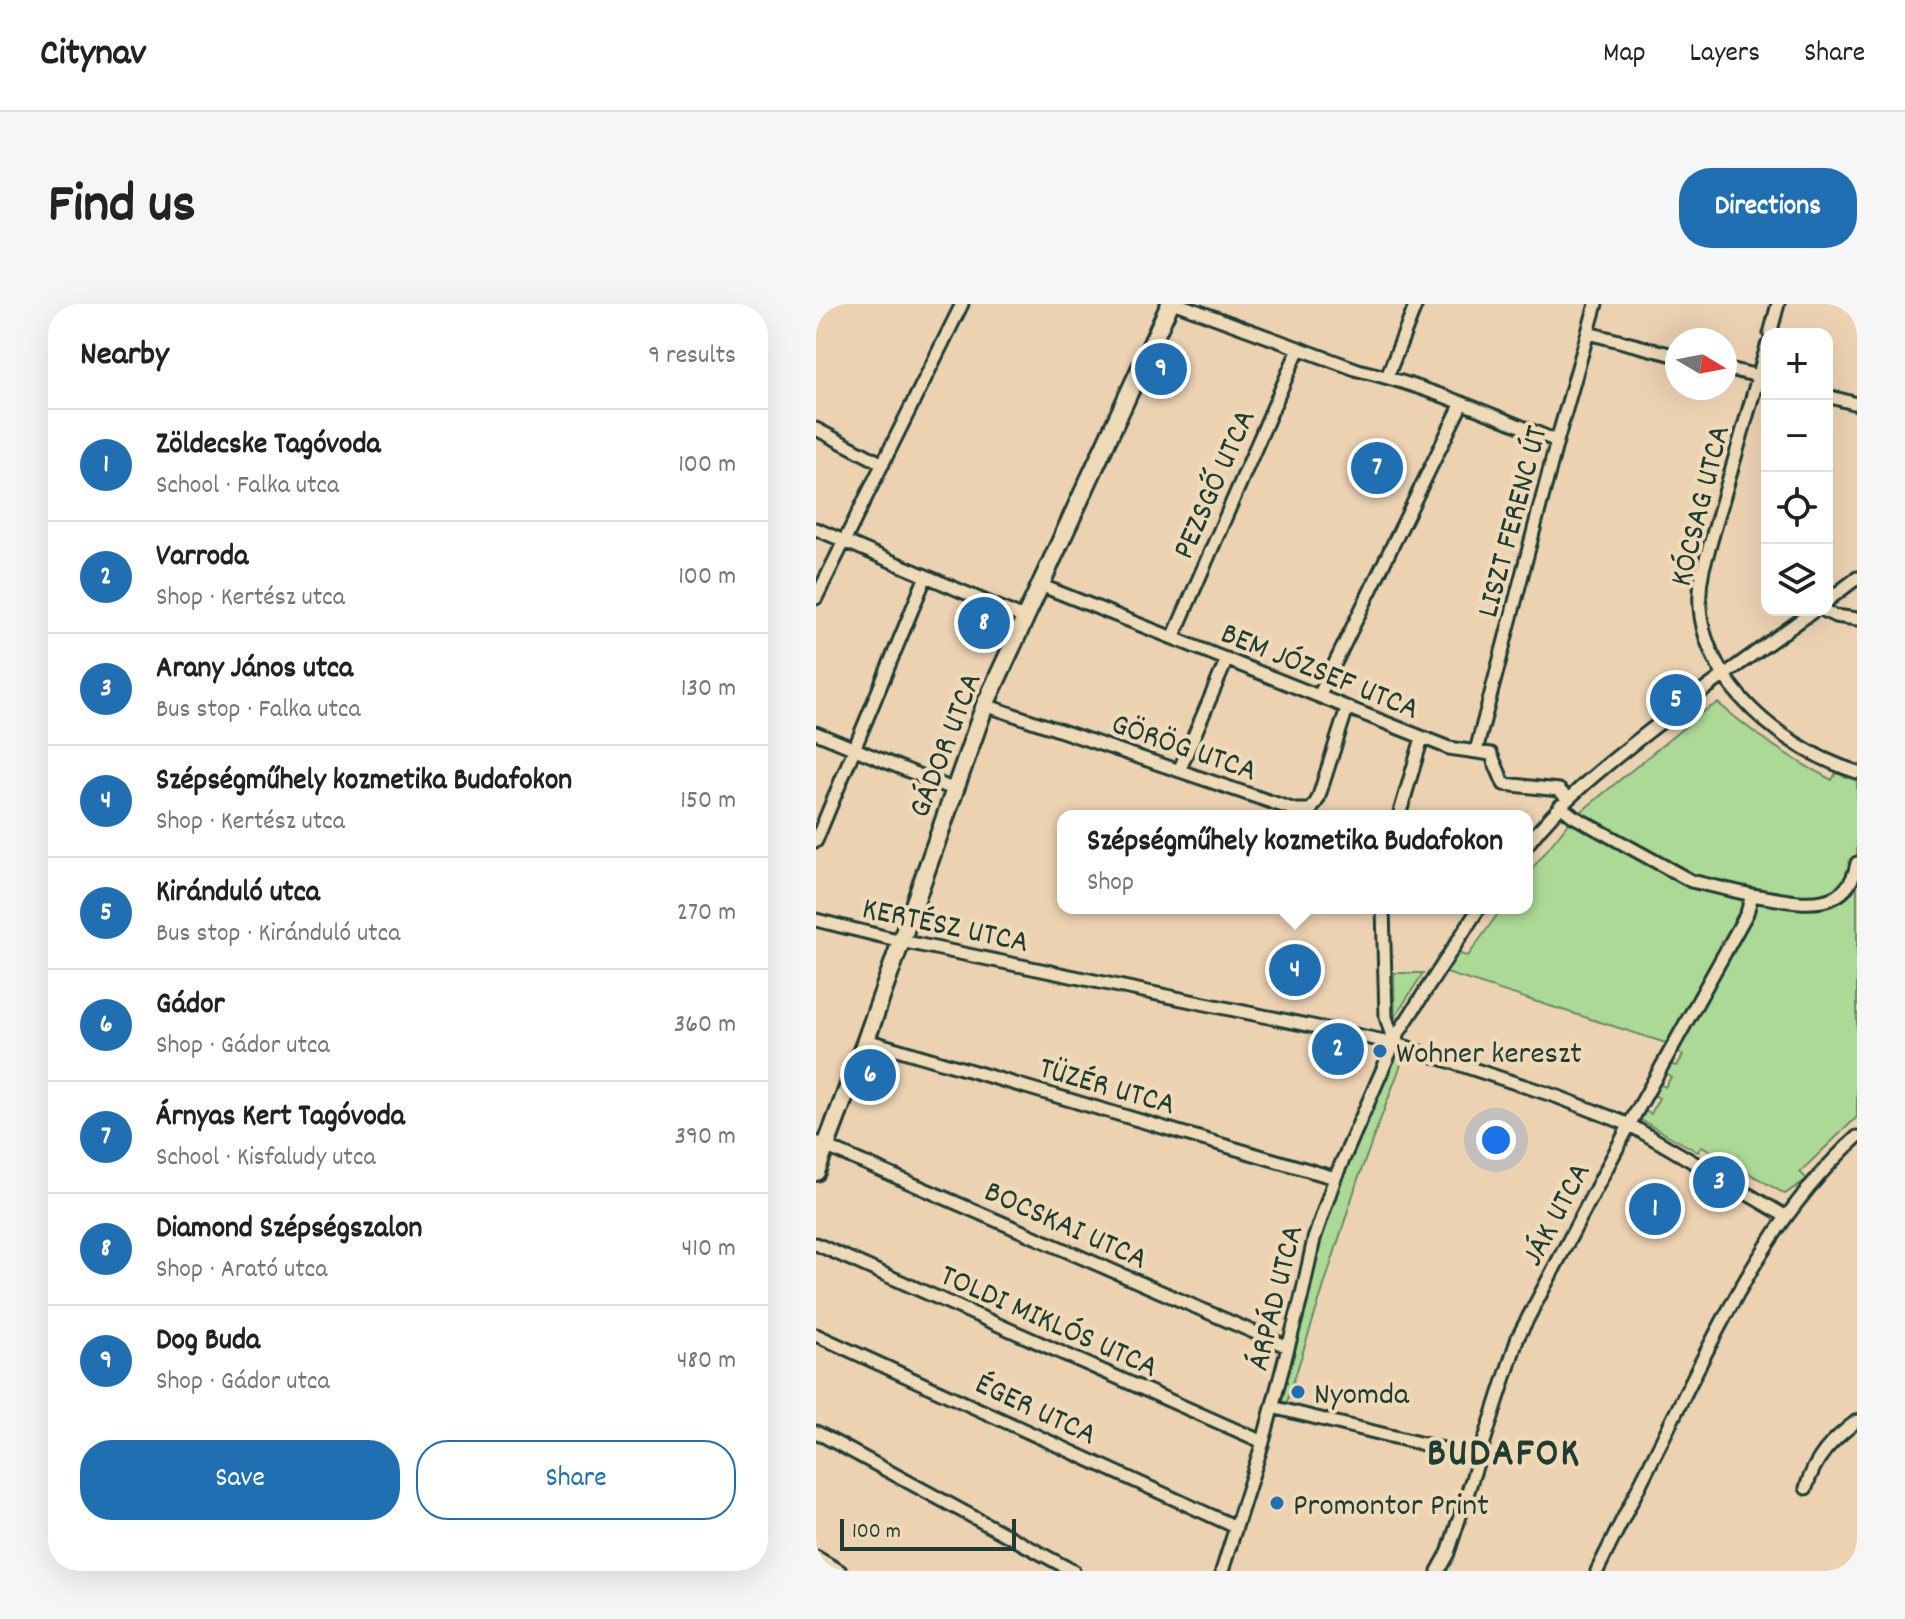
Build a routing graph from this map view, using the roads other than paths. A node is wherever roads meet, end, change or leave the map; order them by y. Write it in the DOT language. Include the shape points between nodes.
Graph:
graph roads {
  1 [pos="962,304"];
  2 [pos="1170,304"];
  3 [pos="1178,304"];
  4 [pos="1416,304"];
  5 [pos="1596,304"];
  6 [pos="1778,304"];
  7 [pos="1772,328"];
  8 [pos="1588,333"];
  9 [pos="1299,348"];
  10 [pos="1665,353"];
  11 [pos="1737,371"];
  12 [pos="1387,377"];
  13 [pos="1761,377"];
  14 [pos="1761,384"];
  15 [pos="1833,398"];
  16 [pos="1462,403"];
  17 [pos="1857,404"];
  18 [pos="816,429"];
  19 [pos="1557,441"];
  20 [pos="883,464"];
  21 [pos="816,529"];
  22 [pos="845,541"];
  23 [pos="926,576"];
  24 [pos="1857,578"];
  25 [pos="1040,585"];
  26 [pos="1833,596"];
  27 [pos="816,598"];
  28 [pos="1833,615"];
  29 [pos="1806,616"];
  30 [pos="1024,618"];
  31 [pos="1857,619"];
  32 [pos="1173,638"];
  33 [pos="1227,659"];
  34 [pos="1724,674"];
  35 [pos="1319,696"];
  36 [pos="985,705"];
  37 [pos="1347,708"];
  38 [pos="816,733"];
  39 [pos="1422,738"];
  40 [pos="856,749"];
  41 [pos="1476,751"];
  42 [pos="1179,771"];
  43 [pos="1857,772"];
  44 [pos="955,790"];
  45 [pos="1563,802"];
  46 [pos="1401,810"];
  47 [pos="1533,838"];
  48 [pos="816,841"];
  49 [pos="1857,863"];
  50 [pos="1752,895"];
  51 [pos="1383,914"];
  52 [pos="1475,914"];
  53 [pos="816,920"];
  54 [pos="901,941"];
  55 [pos="866,1040"];
  56 [pos="1394,1043"];
  57 [pos="1630,1125"];
  58 [pos="1857,1137"];
  59 [pos="821,1144"];
  60 [pos="816,1172"];
  61 [pos="1335,1178"];
  62 [pos="1785,1216"];
  63 [pos="816,1244"];
  64 [pos="816,1335"];
  65 [pos="1288,1347"];
  66 [pos="1272,1407"];
  67 [pos="1857,1421"];
  68 [pos="816,1432"];
  69 [pos="1263,1442"];
  70 [pos="1480,1458"];
  71 [pos="1806,1488"];
  72 [pos="1236,1527"];
  73 [pos="816,1557"];
  74 [pos="840,1571"];
  75 [pos="1073,1571"];
  76 [pos="1222,1571"];
  77 [pos="1438,1571"];
  78 [pos="1597,1571"];
  1 -- 20 [label="street"];
  2 -- 25 [label="street, GÁDOR UTCA"];
  3 -- 9 [label="street"];
  4 -- 12 [label="street"];
  5 -- 8 [label="street, LISZT FERENC ÚT"];
  6 -- 7 [label="street"];
  8 -- 10 [label="street"];
  8 -- 19 [label="street, LISZT FERENC ÚT"];
  9 -- 12 [label="street"];
  9 -- 32 [label="street, PEZSGŐ UTCA"];
  11 -- 13 [label="street"];
  12 -- 16 [label="street"];
  14 -- 34 [label="street, KÓCSAG UTCA" via="1700,585 1702,627"];
  15 -- 17 [label="street"];
  16 -- 19 [label="street"];
  16 -- 35 [label="street"];
  18 -- 20 [label="street"];
  19 -- 41 [label="street, LISZT FERENC ÚT"];
  20 -- 22 [label="street"];
  21 -- 22 [label="street"];
  22 -- 23 [label="street"];
  22 -- 27 [label="street"];
  23 -- 30 [label="street"];
  23 -- 40 [label="street"];
  24 -- 26 [label="street"];
  25 -- 30 [label="street, GÁDOR UTCA"];
  25 -- 32 [label="street, BEM JÓZSEF UTCA"];
  28 -- 31 [label="street"];
  29 -- 34 [label="street"];
  30 -- 36 [label="street, GÁDOR UTCA"];
  32 -- 33 [label="street, BEM JÓZSEF UTCA"];
  33 -- 35 [label="street, BEM JÓZSEF UTCA"];
  33 -- 42 [label="street"];
  34 -- 43 [label="street, KÓCSAG UTCA" via="1736,695 1774,727"];
  34 -- 45 [label="street"];
  35 -- 37 [label="street, BEM JÓZSEF UTCA"];
  36 -- 42 [label="street, GÖRÖG UTCA"];
  36 -- 44 [label="street, GÁDOR UTCA"];
  37 -- 39 [label="street, BEM JÓZSEF UTCA"];
  37 -- 42 [label="street, GÖRÖG UTCA" via="1311,810 1295,810"];
  38 -- 40 [label="street"];
  39 -- 41 [label="street, BEM JÓZSEF UTCA"];
  39 -- 46 [label="street"];
  40 -- 44 [label="street"];
  40 -- 48 [label="street"];
  41 -- 45 [label="street" via="1491,754 1504,784 1559,790"];
  44 -- 54 [label="street, GÁDOR UTCA"];
  45 -- 47 [label="street"];
  45 -- 50 [label="street" via="1573,816 1691,881"];
  49 -- 50 [label="street" via="1851,884 1830,900"];
  50 -- 57 [label="street, JÁK UTCA" via="1747,913"];
  51 -- 56 [label="street" via="1386,1017"];
  52 -- 56 [label="street, ÁRPÁD UTCA"];
  53 -- 54 [label="street, KERTÉSZ UTCA"];
  54 -- 55 [label="street, GÁDOR UTCA"];
  54 -- 56 [label="street, KERTÉSZ UTCA"];
  55 -- 59 [label="street, GÁDOR UTCA"];
  55 -- 61 [label="street, TÜZÉR UTCA"];
  56 -- 57 [label="street, KERTÉSZ UTCA"];
  56 -- 61 [label="street, ÁRPÁD UTCA"];
  57 -- 62 [label="street, KERTÉSZ UTCA"];
  57 -- 70 [label="street, JÁK UTCA" via="1518,1337"];
  58 -- 62 [label="street"];
  59 -- 60 [label="street, GÁDOR UTCA"];
  59 -- 65 [label="street, BOCSKAI UTCA"];
  61 -- 65 [label="street, ÁRPÁD UTCA"];
  62 -- 78 [label="street" via="1729,1306"];
  63 -- 69 [label="street, TOLDI MIKLÓS UTCA"];
  64 -- 72 [label="street, ÉGER UTCA"];
  65 -- 66 [label="street, ÁRPÁD UTCA"];
  66 -- 69 [label="street, ÁRPÁD UTCA"];
  66 -- 70 [label="street"];
  67 -- 71 [label="street" via="1824,1449"];
  68 -- 75 [label="street"];
  69 -- 72 [label="street, ÁRPÁD UTCA"];
  70 -- 77 [label="street, JÁK UTCA"];
  72 -- 76 [label="street, ÁRPÁD UTCA"];
  73 -- 74 [label="street"];
}
